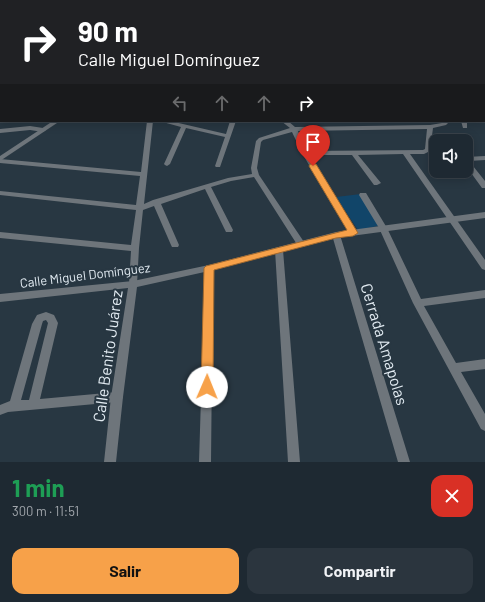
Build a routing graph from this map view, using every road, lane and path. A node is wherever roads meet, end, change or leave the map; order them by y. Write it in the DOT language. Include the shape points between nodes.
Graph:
graph roads {
  1 [pos="55,122"];
  2 [pos="150,122"];
  3 [pos="166,122"];
  4 [pos="233,122"];
  5 [pos="285,122"];
  6 [pos="446,122"];
  7 [pos="184,126"];
  8 [pos="430,126"];
  9 [pos="294,129"];
  10 [pos="43,130"];
  11 [pos="0,131"];
  12 [pos="228,136"];
  13 [pos="353,152"];
  14 [pos="305,153"];
  15 [pos="406,153"];
  16 [pos="485,158"];
  17 [pos="473,159"];
  18 [pos="0,160"];
  19 [pos="167,164"];
  20 [pos="218,166"];
  21 [pos="473,171"];
  22 [pos="144,174"];
  23 [pos="256,175"];
  24 [pos="377,183"];
  25 [pos="207,186"];
  26 [pos="485,186"];
  27 [pos="0,193"];
  28 [pos="363,195"];
  29 [pos="156,202"];
  30 [pos="141,208"];
  31 [pos="485,215"];
  32 [pos="452,219"];
  33 [pos="383,228"];
  34 [pos="230,230"];
  35 [pos="353,233"];
  36 [pos="0,235"];
  37 [pos="336,235"];
  38 [pos="301,244"];
  39 [pos="175,245"];
  40 [pos="135,248"];
  41 [pos="278,250"];
  42 [pos="485,267"];
  43 [pos="209,268"];
  44 [pos="133,284"];
  45 [pos="485,294"];
  46 [pos="0,298"];
  47 [pos="418,303"];
  48 [pos="485,364"];
  49 [pos="453,368"];
  50 [pos="117,398"];
  51 [pos="33,405"];
  52 [pos="14,406"];
  53 [pos="0,410"];
  54 [pos="485,426"];
  55 [pos="110,462"];
  56 [pos="205,462"];
  57 [pos="294,462"];
  58 [pos="404,462"];
  1 -- 10 [label="street"];
  2 -- 22 [label="street, Calle Benito Juárez"];
  3 -- 7 [label="street"];
  4 -- 12 [label="street"];
  5 -- 9 [label="street"];
  6 -- 8 [label="street"];
  7 -- 12 [label="street"];
  7 -- 19 [label="street"];
  8 -- 9 [label="street"];
  8 -- 15 [label="street" via="428,150"];
  9 -- 14 [label="street"];
  9 -- 23 [label="street" via="258,142 254,168"];
  10 -- 11 [label="street" via="30,128"];
  10 -- 18 [label="street"];
  12 -- 20 [label="street"];
  13 -- 14 [label="street"];
  13 -- 15 [label="street"];
  13 -- 24 [label="street"];
  14 -- 35 [label="street"];
  15 -- 32 [label="street"];
  16 -- 17 [label="street"];
  18 -- 22 [label="street"];
  21 -- 26 [label="street"];
  22 -- 30 [label="street, Calle Benito Juárez"];
  23 -- 25 [label="street"];
  23 -- 38 [label="street"];
  25 -- 29 [label="street"];
  25 -- 34 [label="street"];
  27 -- 30 [label="street"];
  28 -- 33 [label="street"];
  29 -- 30 [label="street"];
  29 -- 39 [label="street"];
  30 -- 40 [label="street, Calle Benito Juárez"];
  31 -- 32 [label="street, Calle Miguel Domínguez"];
  32 -- 33 [label="street, Calle Miguel Domínguez"];
  32 -- 42 [label="street"];
  33 -- 35 [label="street, Calle Miguel Domínguez"];
  33 -- 47 [label="street"];
  35 -- 37 [label="street, Calle Miguel Domínguez"];
  36 -- 40 [label="street"];
  37 -- 38 [label="street, Calle Miguel Domínguez"];
  37 -- 58 [label="street, Cerrada Amapolas"];
  38 -- 41 [label="street, Calle Miguel Domínguez"];
  40 -- 44 [label="street, Calle Benito Juárez"];
  41 -- 43 [label="street, Calle Miguel Domínguez"];
  41 -- 57 [label="street"];
  43 -- 44 [label="street, Calle Miguel Domínguez"];
  43 -- 56 [label="street"];
  44 -- 46 [label="street, Calle Miguel Domínguez"];
  44 -- 50 [label="street, Calle Benito Juárez"];
  45 -- 47 [label="street"];
  47 -- 49 [label="street"];
  48 -- 49 [label="street"];
  49 -- 54 [label="street"];
  50 -- 51 [label="street"];
  50 -- 55 [label="street, Calle Benito Juárez"];
  51 -- 52 [label="street"];
  51 -- 52 [label="street" via="53,323 51,318 46,316 40,318 37,324"];
  52 -- 53 [label="street"];
}
